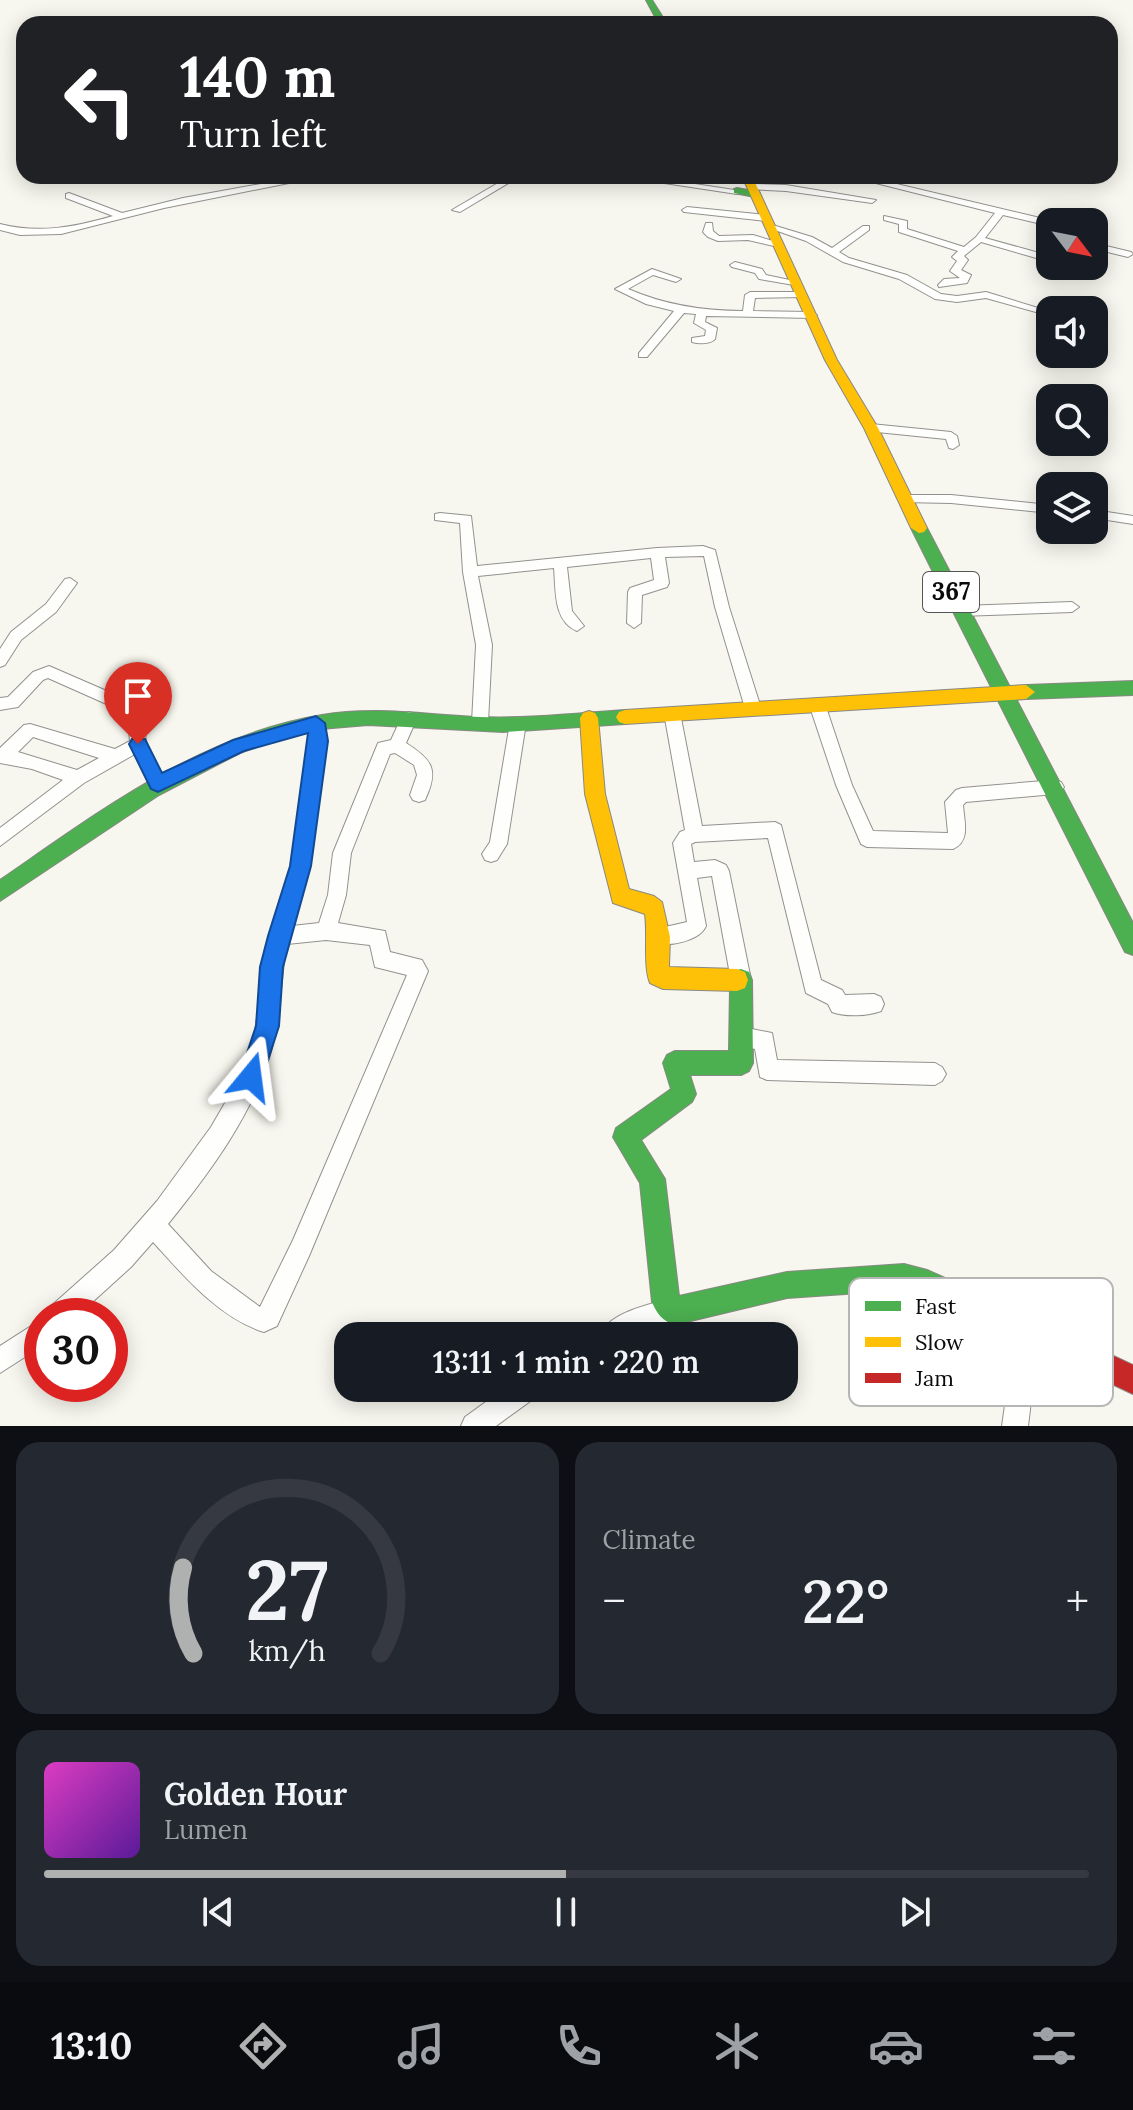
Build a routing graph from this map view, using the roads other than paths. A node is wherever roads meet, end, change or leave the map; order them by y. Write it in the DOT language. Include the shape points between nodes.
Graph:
graph roads {
  1 [pos="272,184"];
  2 [pos="502,184"];
  3 [pos="713,184"];
  4 [pos="886,184"];
  5 [pos="747,187"];
  6 [pos="69,196"];
  7 [pos="872,200"];
  8 [pos="457,210"];
  9 [pos="687,210"];
  10 [pos="1001,211"];
  11 [pos="121,216"];
  12 [pos="887,218"];
  13 [pos="1036,220"];
  14 [pos="709,225"];
  15 [pos="0,227"];
  16 [pos="866,228"];
  17 [pos="771,231"];
  18 [pos="979,239"];
  19 [pos="965,250"];
  20 [pos="833,252"];
  21 [pos="1108,252"];
  22 [pos="1128,254"];
  23 [pos="1036,255"];
  24 [pos="735,265"];
  25 [pos="676,279"];
  26 [pos="943,285"];
  27 [pos="798,288"];
  28 [pos="681,309"];
  29 [pos="1036,309"];
  30 [pos="702,313"];
  31 [pos="748,313"];
  32 [pos="812,315"];
  33 [pos="696,340"];
  34 [pos="643,355"];
  35 [pos="871,428"];
  36 [pos="953,445"];
  37 [pos="907,499"];
  38 [pos="1036,508"];
  39 [pos="1108,516"];
  40 [pos="440,517"];
  41 [pos="1133,520"];
  42 [pos="657,553"];
  43 [pos="560,562"];
  44 [pos="470,572"];
  45 [pos="70,583"];
  46 [pos="1072,607"];
  47 [pos="960,611"];
  48 [pos="634,623"];
  49 [pos="577,626"];
  50 [pos="0,661"];
  51 [pos="1133,688"];
  52 [pos="1004,693"];
  53 [pos="0,704"];
  54 [pos="817,704"];
  55 [pos="753,708"];
  56 [pos="672,713"];
  57 [pos="409,718"];
  58 [pos="589,718"];
  59 [pos="480,722"];
  60 [pos="316,723"];
  61 [pos="518,723"];
  62 [pos="138,744"];
  63 [pos="397,746"];
  64 [pos="2,756"];
  65 [pos="119,757"];
  66 [pos="78,778"];
  67 [pos="158,784"];
  68 [pos="1055,787"];
  69 [pos="419,795"];
  70 [pos="695,834"];
  71 [pos="0,838"];
  72 [pos="491,854"];
  73 [pos="687,871"];
  74 [pos="0,892"];
  75 [pos="326,931"];
  76 [pos="279,936"];
  77 [pos="659,936"];
  78 [pos="1133,945"];
  79 [pos="741,980"];
  80 [pos="874,1004"];
  81 [pos="742,1037"];
  82 [pos="935,1074"];
  83 [pos="152,1223"];
  84 [pos="849,1281"];
  85 [pos="79,1298"];
  86 [pos="672,1310"];
  87 [pos="634,1322"];
  88 [pos="24,1344"];
  89 [pos="0,1361"];
  90 [pos="1113,1370"];
  91 [pos="1133,1380"];
  92 [pos="507,1402"];
  93 [pos="1018,1406"];
  94 [pos="474,1426"];
  95 [pos="1015,1426"];
  1 -- 11 [label="street"];
  2 -- 8 [label="street"];
  3 -- 5 [label="street"];
  4 -- 10 [label="street"];
  5 -- 7 [label="street"];
  5 -- 17 [label="street, 367"];
  6 -- 11 [label="street"];
  9 -- 17 [label="street"];
  10 -- 13 [label="street"];
  10 -- 18 [label="street"];
  11 -- 15 [label="street" via="39,233"];
  12 -- 19 [label="street" via="904,223 904,231"];
  14 -- 17 [label="street" via="709,234 727,240"];
  16 -- 20 [label="street"];
  17 -- 20 [label="street" via="809,239"];
  17 -- 27 [label="street, 367"];
  18 -- 19 [label="street"];
  18 -- 23 [label="street"];
  19 -- 26 [label="street" via="957,257 963,260 955,271 966,275"];
  20 -- 29 [label="street" via="903,277 939,297 986,295"];
  21 -- 22 [label="street"];
  24 -- 27 [label="street"];
  25 -- 28 [label="street" via="648,273 620,289"];
  27 -- 31 [label="street" via="750,295"];
  27 -- 32 [label="street, 367"];
  28 -- 30 [label="street"];
  28 -- 34 [label="street"];
  30 -- 31 [label="street"];
  30 -- 33 [label="street" via="699,323 712,328 710,339"];
  31 -- 32 [label="street"];
  32 -- 35 [label="street, 367"];
  35 -- 36 [label="street" via="933,432 951,436"];
  35 -- 37 [label="street, 367"];
  37 -- 38 [label="street"];
  37 -- 47 [label="street, 367"];
  39 -- 41 [label="street"];
  40 -- 44 [label="street" via="467,520"];
  42 -- 43 [label="street"];
  42 -- 48 [label="street" via="662,583 635,592"];
  42 -- 55 [label="street" via="710,553"];
  43 -- 44 [label="street"];
  43 -- 49 [label="street" via="565,612"];
  44 -- 59 [label="street" via="484,645"];
  45 -- 50 [label="street" via="51,608 16,636"];
  46 -- 47 [label="street"];
  47 -- 52 [label="street, 367"];
  51 -- 52 [label="street"];
  52 -- 54 [label="street"];
  52 -- 68 [label="street, 367"];
  53 -- 62 [label="street" via="12,703 49,672 126,706 136,719"];
  54 -- 55 [label="street"];
  54 -- 68 [label="street" via="867,839 953,841 954,802 962,795"];
  55 -- 56 [label="street"];
  56 -- 58 [label="street"];
  56 -- 70 [label="street"];
  57 -- 59 [label="street"];
  57 -- 60 [label="street"];
  57 -- 63 [label="street"];
  58 -- 61 [label="street"];
  58 -- 77 [label="street" via="595,794 620,896 654,907"];
  59 -- 61 [label="street"];
  60 -- 67 [label="street" via="239,745"];
  60 -- 76 [label="street" via="301,866"];
  61 -- 72 [label="street" via="498,848"];
  62 -- 65 [label="street"];
  62 -- 67 [label="street"];
  63 -- 69 [label="street" via="423,765"];
  63 -- 75 [label="street" via="382,750 365,791 342,853"];
  64 -- 65 [label="street" via="30,730"];
  64 -- 66 [label="street"];
  65 -- 66 [label="street"];
  66 -- 71 [label="street"];
  67 -- 74 [label="street"];
  68 -- 78 [label="street, 367"];
  70 -- 73 [label="street" via="682,843"];
  70 -- 80 [label="street" via="775,830 813,986 835,997 839,1005"];
  73 -- 77 [label="street" via="697,926"];
  73 -- 79 [label="street" via="720,871"];
  75 -- 76 [label="street"];
  75 -- 83 [label="street" via="378,937 382,960 418,971 271,1313 264,1320 254,1317 203,1279"];
  76 -- 83 [label="street" via="268,1026 244,1094"];
  77 -- 79 [label="street" via="660,977"];
  79 -- 81 [label="street"];
  81 -- 82 [label="street" via="765,1040 767,1070"];
  81 -- 86 [label="street" via="738,1064 675,1063 684,1094 625,1137 652,1179 666,1302"];
  83 -- 85 [label="street"];
  84 -- 86 [label="street" via="787,1285"];
  86 -- 87 [label="street"];
  88 -- 89 [label="street"];
  90 -- 91 [label="street"];
  92 -- 94 [label="street"];
  93 -- 95 [label="street"];
}
